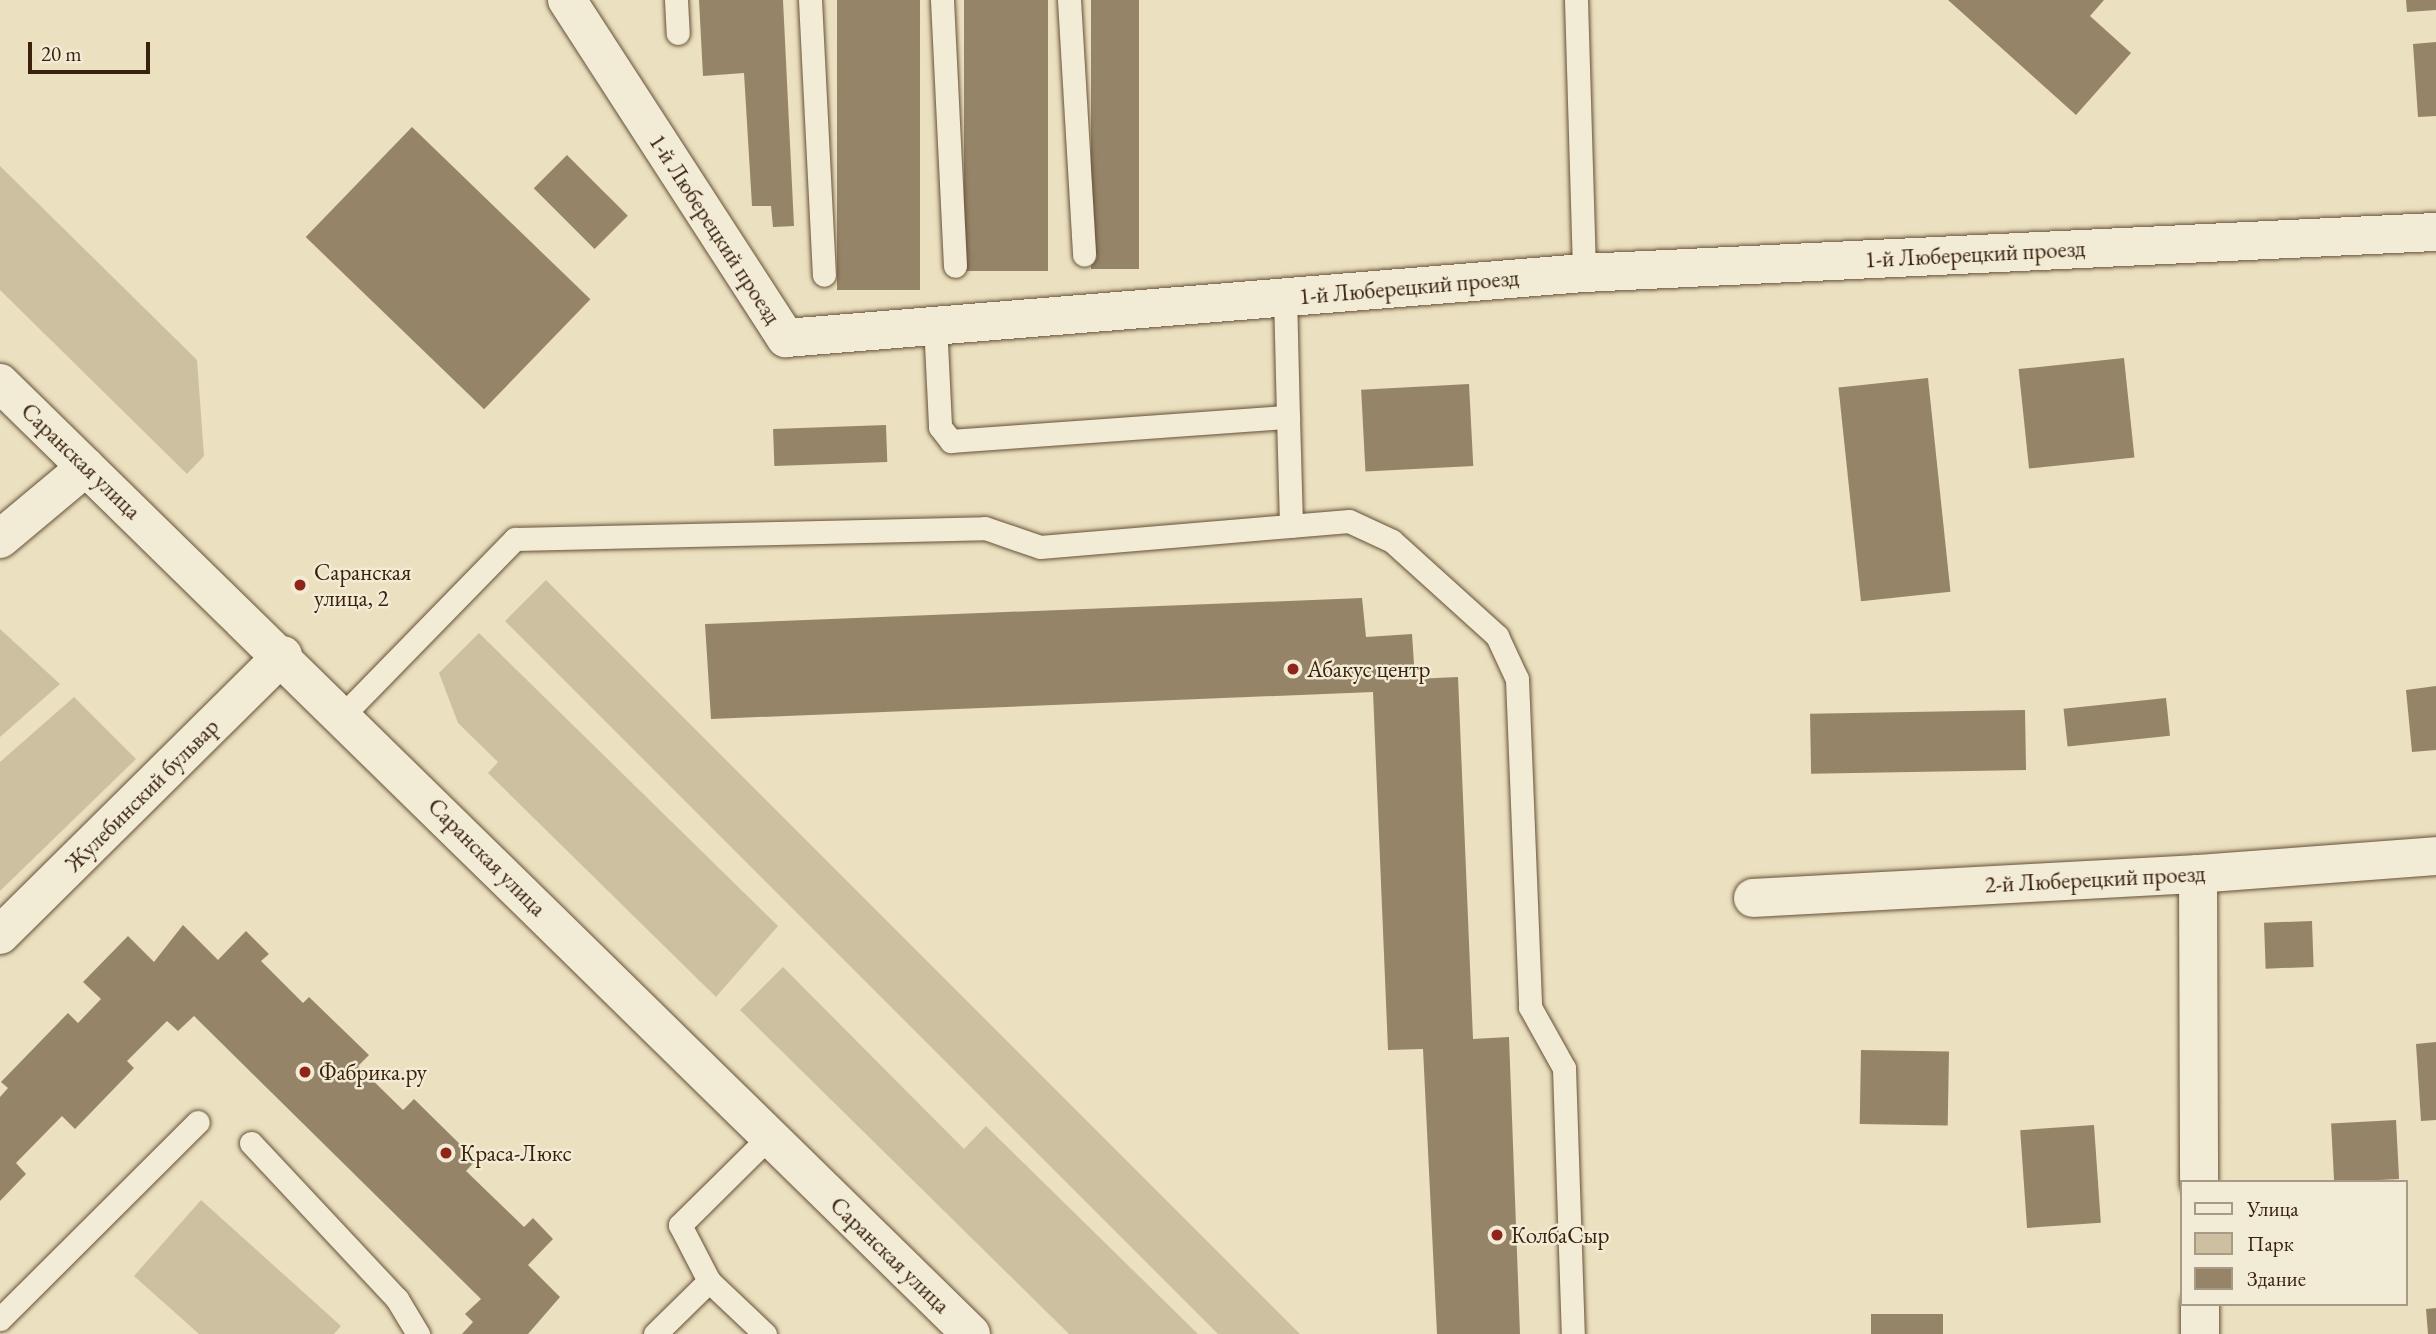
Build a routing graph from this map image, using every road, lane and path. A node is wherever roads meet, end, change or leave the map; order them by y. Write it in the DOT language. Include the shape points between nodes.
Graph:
graph roads {
  1 [pos="566,0"];
  2 [pos="676,0"];
  3 [pos="810,0"];
  4 [pos="942,0"];
  5 [pos="1069,0"];
  6 [pos="1576,0"];
  7 [pos="678,33"];
  8 [pos="2436,232"];
  9 [pos="1084,255"];
  10 [pos="955,265"];
  11 [pos="1584,273"];
  12 [pos="824,275"];
  13 [pos="1285,297"];
  14 [pos="935,323"];
  15 [pos="0,383"];
  16 [pos="1288,417"];
  17 [pos="86,467"];
  18 [pos="1291,526"];
  19 [pos="0,539"];
  20 [pos="283,655"];
  21 [pos="343,715"];
  22 [pos="2436,856"];
  23 [pos="2198,874"];
  24 [pos="1753,898"];
  25 [pos="0,935"];
  26 [pos="198,1122"];
  27 [pos="769,1138"];
  28 [pos="251,1143"];
  29 [pos="2199,1180"];
  30 [pos="709,1281"];
  31 [pos="2200,1306"];
  32 [pos="0,1319"];
  33 [pos="756,1331"];
  34 [pos="418,1334"];
  35 [pos="655,1334"];
  36 [pos="971,1334"];
  37 [pos="1573,1334"];
  38 [pos="2200,1334"];
  1 -- 14 [label="street, 1-й Люберецкий проезд" via="786,338"];
  2 -- 7 [label="lane"];
  3 -- 12 [label="lane"];
  4 -- 10 [label="lane"];
  5 -- 9 [label="lane"];
  6 -- 11 [label="lane"];
  8 -- 11 [label="street, 1-й Люберецкий проезд"];
  11 -- 13 [label="street, 1-й Люберецкий проезд"];
  13 -- 14 [label="street, 1-й Люберецкий проезд"];
  13 -- 16 [label="lane"];
  14 -- 16 [label="lane" via="940,427 951,441"];
  15 -- 17 [label="street, Саранская улица"];
  16 -- 18 [label="lane"];
  17 -- 19 [label="street"];
  17 -- 20 [label="street, Саранская улица"];
  18 -- 21 [label="lane" via="1040,547 985,528 515,539"];
  18 -- 37 [label="lane" via="1349,521 1392,541 1497,636 1517,679 1530,1007 1564,1068"];
  20 -- 21 [label="street, Саранская улица"];
  20 -- 25 [label="street, Жулебинский бульвар"];
  21 -- 27 [label="street, Саранская улица"];
  22 -- 23 [label="street, 2-й Люберецкий проезд"];
  23 -- 24 [label="street, 2-й Люберецкий проезд"];
  23 -- 29 [label="street"];
  26 -- 32 [label="lane"];
  27 -- 30 [label="lane" via="680,1224"];
  27 -- 36 [label="street, Саранская улица"];
  28 -- 34 [label="lane" via="397,1299"];
  30 -- 33 [label="lane"];
  30 -- 35 [label="lane"];
  31 -- 38 [label="street"];
}
